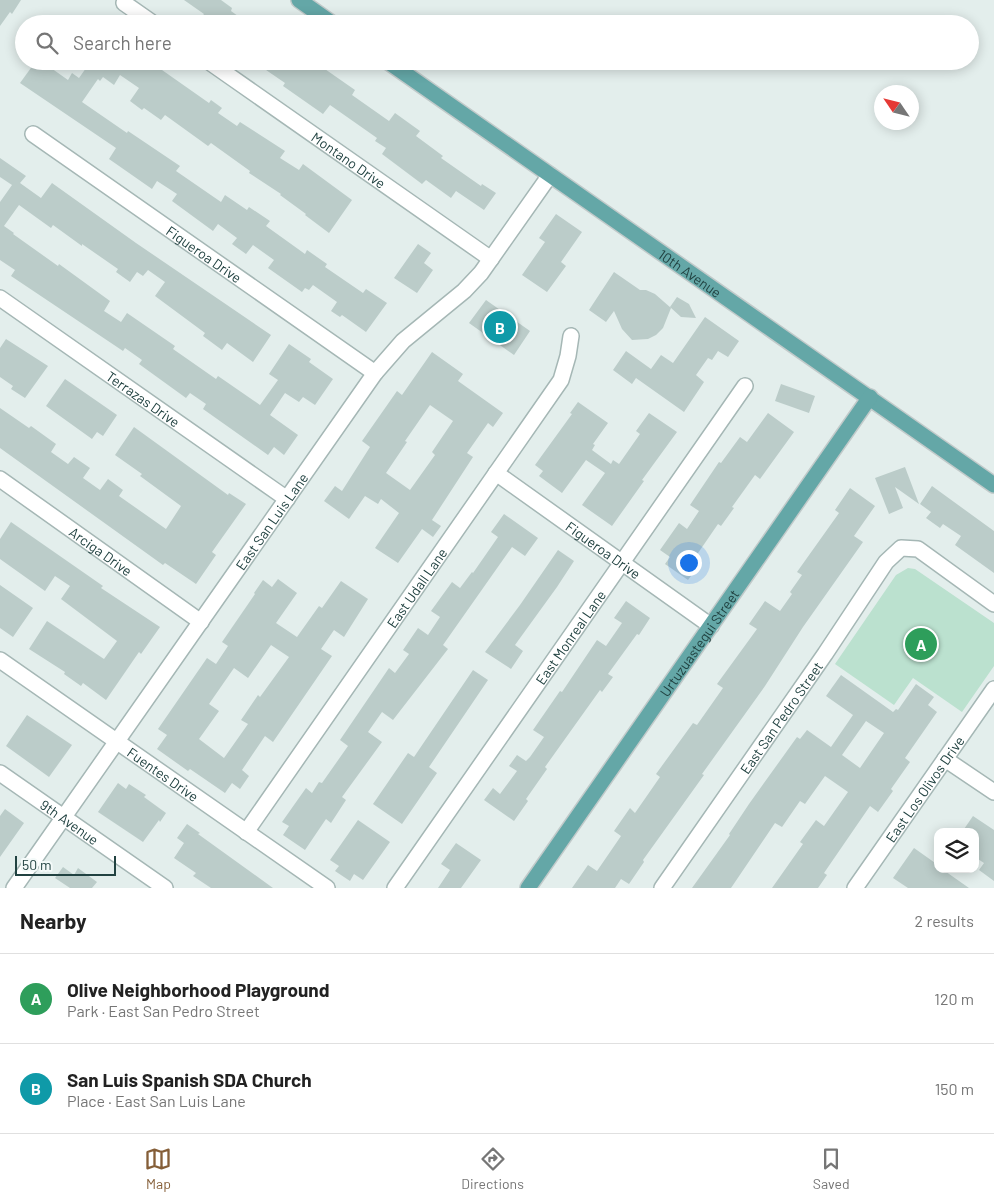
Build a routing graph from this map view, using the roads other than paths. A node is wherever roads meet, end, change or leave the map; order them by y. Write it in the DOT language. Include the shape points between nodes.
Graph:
graph roads {
  1 [pos="299,0"];
  2 [pos="124,3"];
  3 [pos="141,15"];
  4 [pos="320,15"];
  5 [pos="221,70"];
  6 [pos="400,70"];
  7 [pos="33,134"];
  8 [pos="550,175"];
  9 [pos="491,259"];
  10 [pos="0,298"];
  11 [pos="571,336"];
  12 [pos="375,373"];
  13 [pos="745,386"];
  14 [pos="870,397"];
  15 [pos="496,473"];
  16 [pos="0,479"];
  17 [pos="994,485"];
  18 [pos="287,500"];
  19 [pos="621,562"];
  20 [pos="994,604"];
  21 [pos="201,622"];
  22 [pos="711,626"];
  23 [pos="0,660"];
  24 [pos="994,689"];
  25 [pos="117,742"];
  26 [pos="945,759"];
  27 [pos="0,773"];
  28 [pos="994,792"];
  29 [pos="64,818"];
  30 [pos="246,832"];
  31 [pos="857,887"];
  32 [pos="14,888"];
  33 [pos="164,888"];
  34 [pos="327,888"];
  35 [pos="395,888"];
  36 [pos="528,888"];
  37 [pos="662,888"];
  1 -- 4 [label="main road"];
  2 -- 3 [label="street"];
  5 -- 9 [label="street, Montano Drive"];
  6 -- 8 [label="main road, 10th Avenue"];
  7 -- 12 [label="street, Figueroa Drive"];
  8 -- 9 [label="street, East San Luis Lane"];
  8 -- 14 [label="main road, 10th Avenue"];
  9 -- 12 [label="street, East San Luis Lane" via="464,291 403,341"];
  10 -- 18 [label="street, Terrazas Drive"];
  11 -- 15 [label="street, East Udall Lane" via="561,380"];
  12 -- 18 [label="street, East San Luis Lane"];
  13 -- 19 [label="street, East Monreal Lane"];
  14 -- 17 [label="main road, 10th Avenue"];
  14 -- 22 [label="main road, Urtuzuastegui Street"];
  15 -- 19 [label="street, Figueroa Drive"];
  15 -- 30 [label="street, East Udall Lane"];
  16 -- 21 [label="street, Arciga Drive"];
  18 -- 21 [label="street, East San Luis Lane"];
  19 -- 22 [label="street, Figueroa Drive"];
  19 -- 35 [label="street, East Monreal Lane"];
  20 -- 37 [label="street, East San Pedro Street" via="918,549 901,548 886,562"];
  21 -- 25 [label="street, East San Luis Lane"];
  22 -- 36 [label="main road, Urtuzuastegui Street"];
  23 -- 25 [label="street, Fuentes Drive"];
  24 -- 26 [label="street, East Los Olivos Drive"];
  25 -- 29 [label="street, East San Luis Lane"];
  25 -- 30 [label="street, Fuentes Drive"];
  26 -- 28 [label="street"];
  26 -- 31 [label="street, East Los Olivos Drive"];
  27 -- 29 [label="street, 9th Avenue"];
  29 -- 32 [label="street, East San Luis Lane"];
  29 -- 33 [label="street, 9th Avenue"];
  30 -- 34 [label="street, Fuentes Drive"];
}
